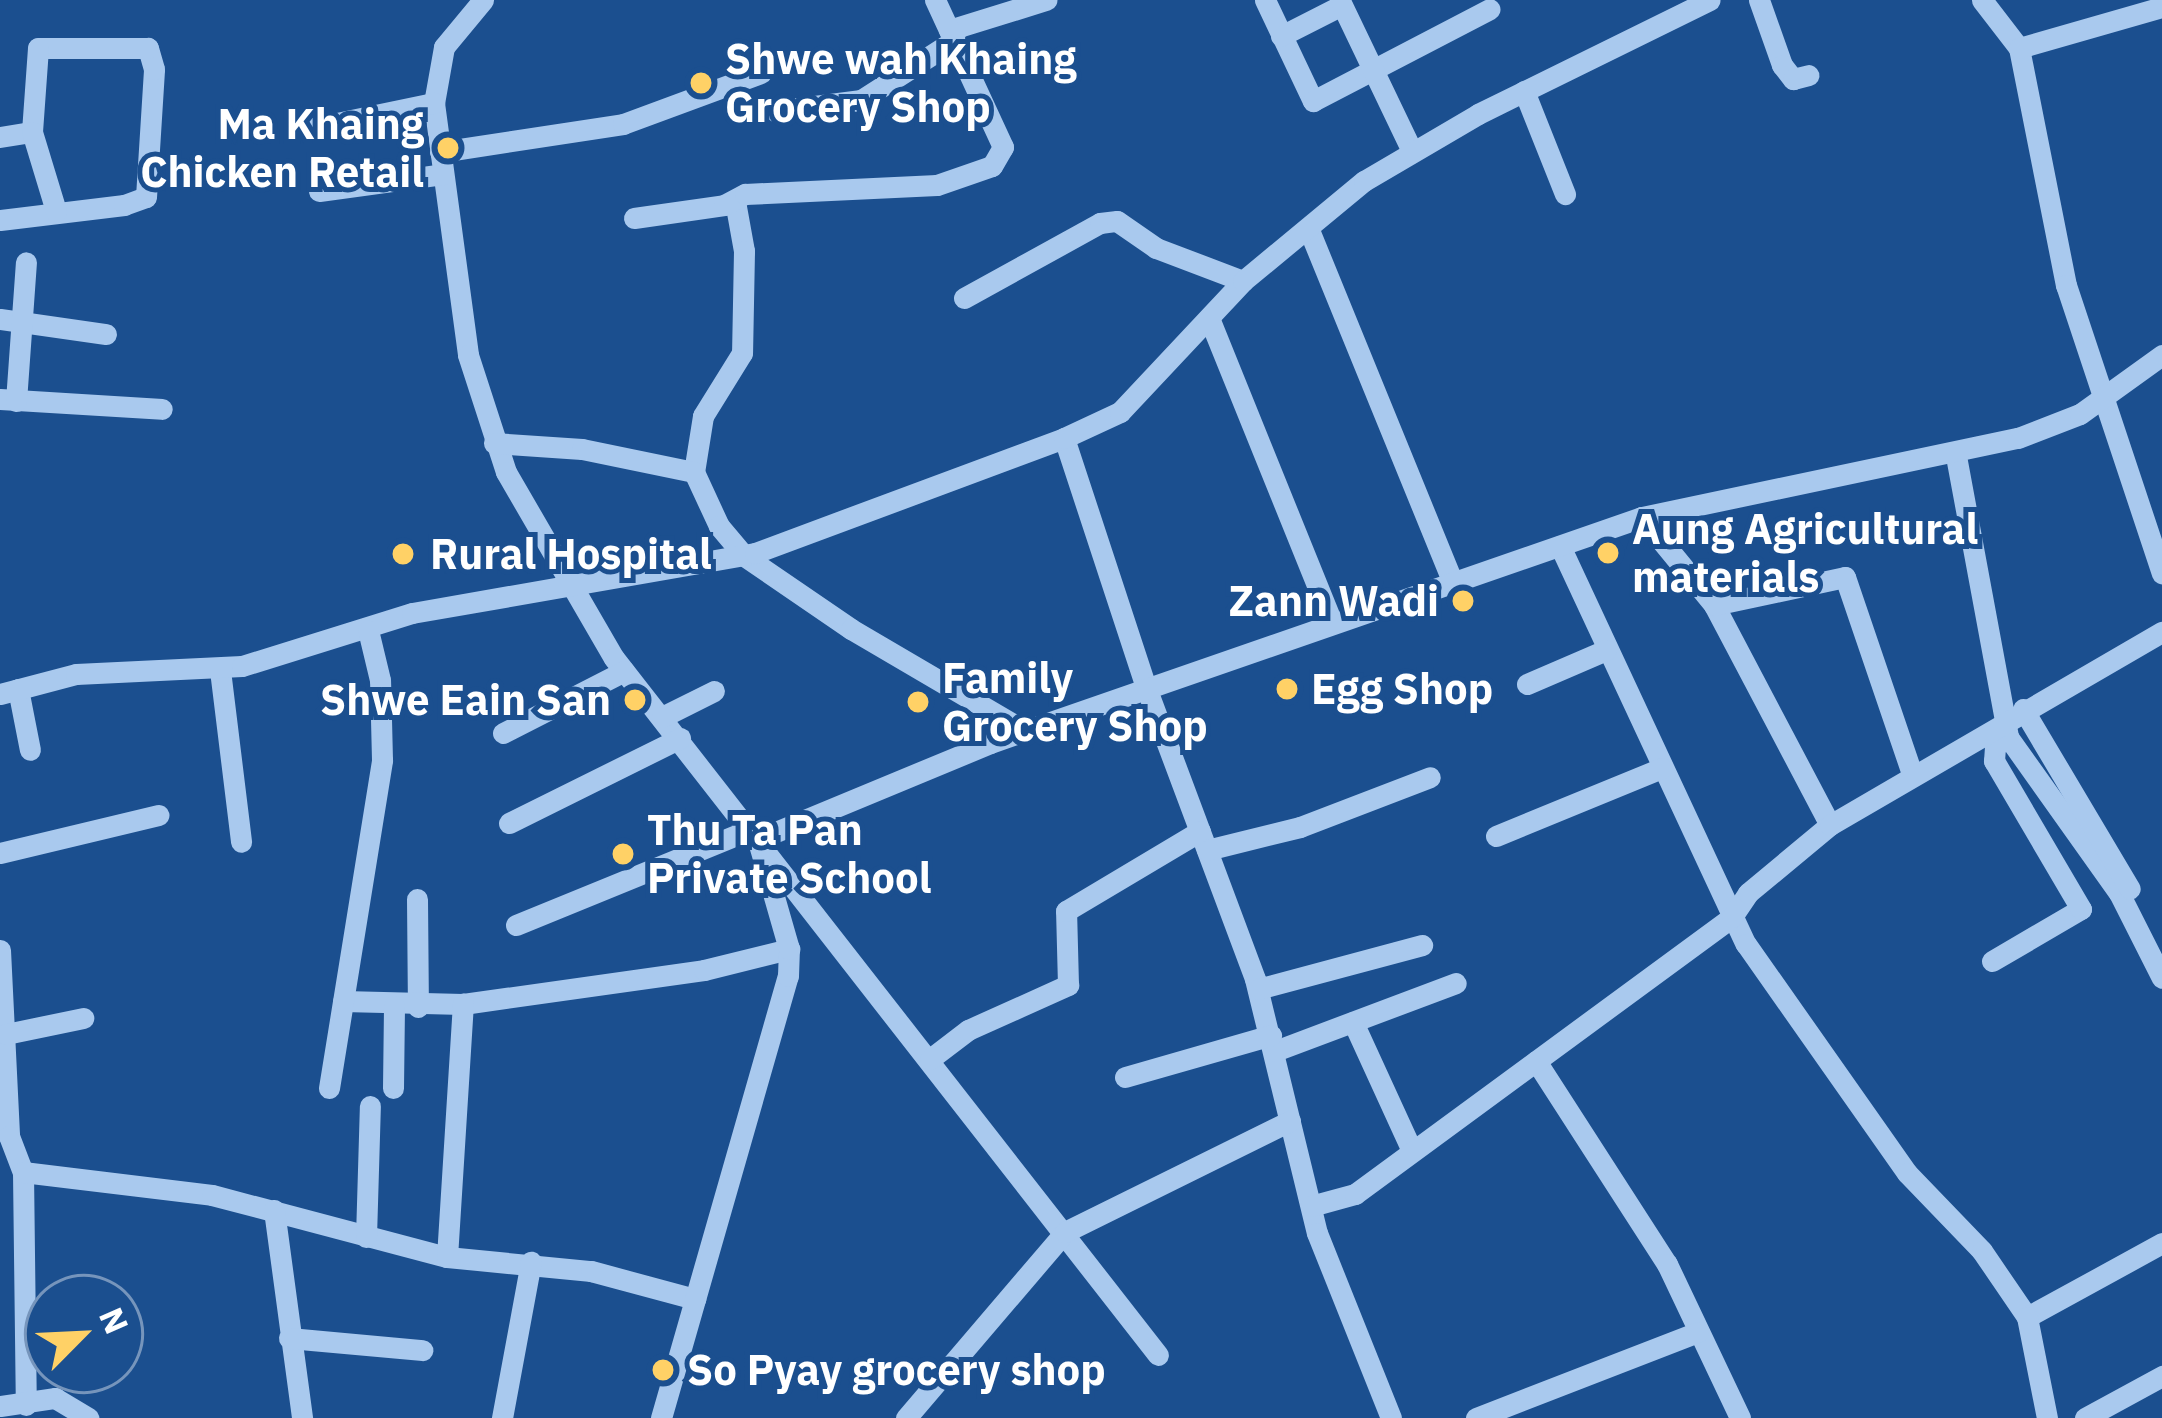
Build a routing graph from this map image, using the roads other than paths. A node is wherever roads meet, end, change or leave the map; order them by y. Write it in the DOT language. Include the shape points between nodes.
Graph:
graph roads {
  1 [pos="483,0"];
  2 [pos="935,0"];
  3 [pos="1046,0"];
  4 [pos="1265,0"];
  5 [pos="1710,0"];
  6 [pos="1759,0"];
  7 [pos="1982,0"];
  8 [pos="2162,7"];
  9 [pos="1490,9"];
  10 [pos="952,35"];
  11 [pos="1281,36"];
  12 [pos="2019,48"];
  13 [pos="1372,68"];
  14 [pos="761,73"];
  15 [pos="1809,75"];
  16 [pos="1524,91"];
  17 [pos="434,103"];
  18 [pos="776,111"];
  19 [pos="308,129"];
  20 [pos="32,132"];
  21 [pos="0,137"];
  22 [pos="1412,151"];
  23 [pos="441,163"];
  24 [pos="319,191"];
  25 [pos="1565,194"];
  26 [pos="735,201"];
  27 [pos="56,211"];
  28 [pos="634,218"];
  29 [pos="0,220"];
  30 [pos="1309,230"];
  31 [pos="26,262"];
  32 [pos="1243,281"];
  33 [pos="964,298"];
  34 [pos="1209,318"];
  35 [pos="10,320"];
  36 [pos="106,334"];
  37 [pos="2162,355"];
  38 [pos="2102,398"];
  39 [pos="8,400"];
  40 [pos="162,409"];
  41 [pos="1064,438"];
  42 [pos="494,442"];
  43 [pos="1956,456"];
  44 [pos="694,472"];
  45 [pos="1642,517"];
  46 [pos="1561,546"];
  47 [pos="743,555"];
  48 [pos="2162,573"];
  49 [pos="1453,580"];
  50 [pos="566,586"];
  51 [pos="1714,605"];
  52 [pos="1333,623"];
  53 [pos="368,630"];
  54 [pos="2162,632"];
  55 [pos="1606,650"];
  56 [pos="220,670"];
  57 [pos="624,671"];
  58 [pos="1527,685"];
  59 [pos="1147,690"];
  60 [pos="714,691"];
  61 [pos="9,692"];
  62 [pos="662,717"];
  63 [pos="2013,722"];
  64 [pos="1025,731"];
  65 [pos="503,734"];
  66 [pos="680,739"];
  67 [pos="30,750"];
  68 [pos="1662,767"];
  69 [pos="1911,771"];
  70 [pos="1430,777"];
  71 [pos="158,815"];
  72 [pos="509,824"];
  73 [pos="1830,825"];
  74 [pos="756,834"];
  75 [pos="1496,836"];
  76 [pos="1204,840"];
  77 [pos="241,842"];
  78 [pos="0,853"];
  79 [pos="417,899"];
  80 [pos="1732,917"];
  81 [pos="516,926"];
  82 [pos="1422,945"];
  83 [pos="2162,948"];
  84 [pos="789,949"];
  85 [pos="0,950"];
  86 [pos="1992,962"];
  87 [pos="2162,978"];
  88 [pos="1456,982"];
  89 [pos="1258,989"];
  90 [pos="343,1001"];
  91 [pos="463,1004"];
  92 [pos="394,1006"];
  93 [pos="418,1006"];
  94 [pos="83,1018"];
  95 [pos="1353,1022"];
  96 [pos="6,1034"];
  97 [pos="1273,1042"];
  98 [pos="931,1059"];
  99 [pos="1536,1061"];
  100 [pos="1125,1077"];
  101 [pos="329,1088"];
  102 [pos="394,1088"];
  103 [pos="370,1106"];
  104 [pos="1290,1121"];
  105 [pos="1412,1151"];
  106 [pos="23,1172"];
  107 [pos="1311,1206"];
  108 [pos="274,1210"];
  109 [pos="1065,1232"];
  110 [pos="366,1237"];
  111 [pos="2158,1252"];
  112 [pos="447,1257"];
  113 [pos="531,1262"];
  114 [pos="695,1299"];
  115 [pos="2027,1318"];
  116 [pos="1698,1332"];
  117 [pos="290,1338"];
  118 [pos="422,1349"];
  119 [pos="1158,1355"];
  120 [pos="2162,1376"];
  121 [pos="0,1406"];
  122 [pos="26,1406"];
  123 [pos="88,1418"];
  124 [pos="302,1418"];
  125 [pos="502,1418"];
  126 [pos="661,1418"];
  127 [pos="906,1418"];
  128 [pos="1391,1418"];
  129 [pos="1476,1418"];
  130 [pos="1740,1418"];
  131 [pos="2047,1418"];
  132 [pos="2085,1418"];
  1 -- 17 [label="street" via="444,47"];
  2 -- 10 [label="street"];
  3 -- 10 [label="street"];
  4 -- 11 [label="street"];
  5 -- 16 [label="street"];
  6 -- 15 [label="street" via="1782,65 1792,79"];
  7 -- 12 [label="street"];
  8 -- 12 [label="street"];
  9 -- 13 [label="street"];
  10 -- 18 [label="street" via="861,100"];
  10 -- 26 [label="street" via="1003,147 992,166 937,184 774,191"];
  11 -- 13 [label="street" via="1342,5"];
  11 -- 13 [label="street" via="1313,101"];
  12 -- 38 [label="street" via="2050,223"];
  13 -- 22 [label="street"];
  14 -- 23 [label="street" via="623,124"];
  16 -- 22 [label="street"];
  16 -- 25 [label="street"];
  17 -- 19 [label="street"];
  17 -- 23 [label="street"];
  20 -- 21 [label="street"];
  20 -- 27 [label="street"];
  20 -- 27 [label="street" via="38,48 148,48 154,69 146,197"];
  22 -- 30 [label="street"];
  23 -- 24 [label="street"];
  23 -- 42 [label="street" via="468,355"];
  26 -- 28 [label="street"];
  26 -- 44 [label="street" via="744,251 742,353 703,416"];
  27 -- 29 [label="street"];
  30 -- 32 [label="street"];
  30 -- 49 [label="street"];
  31 -- 35 [label="street"];
  32 -- 33 [label="street" via="1156,248 1117,221"];
  32 -- 34 [label="street"];
  34 -- 41 [label="street" via="1120,412"];
  34 -- 52 [label="street"];
  35 -- 36 [label="street"];
  35 -- 39 [label="street"];
  37 -- 38 [label="street"];
  38 -- 43 [label="street" via="2080,414"];
  38 -- 48 [label="street"];
  39 -- 40 [label="street"];
  41 -- 47 [label="street"];
  41 -- 59 [label="street"];
  42 -- 44 [label="street" via="582,448"];
  42 -- 50 [label="street"];
  43 -- 45 [label="street"];
  43 -- 63 [label="street"];
  44 -- 47 [label="street"];
  45 -- 46 [label="street"];
  45 -- 51 [label="street"];
  46 -- 49 [label="street"];
  46 -- 55 [label="street"];
  47 -- 50 [label="street"];
  47 -- 64 [label="street"];
  49 -- 52 [label="street"];
  50 -- 53 [label="street" via="412,613"];
  50 -- 57 [label="street"];
  51 -- 69 [label="street" via="1845,577"];
  51 -- 73 [label="street"];
  52 -- 59 [label="street"];
  53 -- 56 [label="street"];
  53 -- 90 [label="street" via="380,680 382,760"];
  54 -- 63 [label="street"];
  55 -- 58 [label="street"];
  55 -- 68 [label="street"];
  56 -- 61 [label="street" via="76,674"];
  56 -- 77 [label="street"];
  57 -- 62 [label="street"];
  57 -- 65 [label="street"];
  59 -- 64 [label="street"];
  59 -- 76 [label="street"];
  60 -- 62 [label="street"];
  61 -- 67 [label="street"];
  62 -- 66 [label="street"];
  63 -- 69 [label="street"];
  63 -- 83 [label="street"];
  63 -- 86 [label="street" via="1994,761 2081,909"];
  63 -- 87 [label="street"];
  64 -- 74 [label="street"];
  66 -- 72 [label="street"];
  66 -- 74 [label="street"];
  68 -- 75 [label="street"];
  68 -- 80 [label="street"];
  69 -- 73 [label="street"];
  70 -- 76 [label="street" via="1300,827"];
  71 -- 78 [label="street"];
  73 -- 80 [label="street" via="1748,893"];
  74 -- 81 [label="street"];
  74 -- 84 [label="street"];
  74 -- 98 [label="street"];
  76 -- 89 [label="street"];
  76 -- 98 [label="street" via="1066,911 1068,985 968,1030"];
  79 -- 93 [label="street"];
  80 -- 99 [label="street"];
  80 -- 115 [label="street" via="1907,1173 1982,1251"];
  82 -- 89 [label="street"];
  84 -- 91 [label="street" via="704,970"];
  84 -- 114 [label="street" via="784,999"];
  85 -- 96 [label="street"];
  88 -- 95 [label="street"];
  89 -- 97 [label="street"];
  90 -- 92 [label="street"];
  90 -- 101 [label="street"];
  91 -- 93 [label="street"];
  91 -- 112 [label="street"];
  92 -- 93 [label="street"];
  92 -- 102 [label="street"];
  94 -- 96 [label="street"];
  95 -- 97 [label="street"];
  95 -- 105 [label="street"];
  96 -- 106 [label="street" via="9,1136"];
  97 -- 100 [label="street"];
  97 -- 104 [label="street"];
  98 -- 109 [label="street"];
  99 -- 105 [label="street"];
  99 -- 116 [label="street" via="1667,1264"];
  103 -- 110 [label="street"];
  104 -- 107 [label="street"];
  104 -- 109 [label="street"];
  105 -- 107 [label="street" via="1355,1194"];
  106 -- 108 [label="street"];
  106 -- 122 [label="street"];
  107 -- 128 [label="street"];
  108 -- 110 [label="street"];
  108 -- 117 [label="street"];
  109 -- 119 [label="street"];
  109 -- 127 [label="street"];
  110 -- 112 [label="street"];
  111 -- 115 [label="street"];
  112 -- 113 [label="street"];
  113 -- 114 [label="street"];
  113 -- 125 [label="street"];
  114 -- 126 [label="street"];
  115 -- 131 [label="street"];
  116 -- 129 [label="street"];
  116 -- 130 [label="street"];
  117 -- 118 [label="street"];
  117 -- 124 [label="street"];
  120 -- 132 [label="street"];
  121 -- 122 [label="street"];
  122 -- 123 [label="street" via="55,1398"];
}
